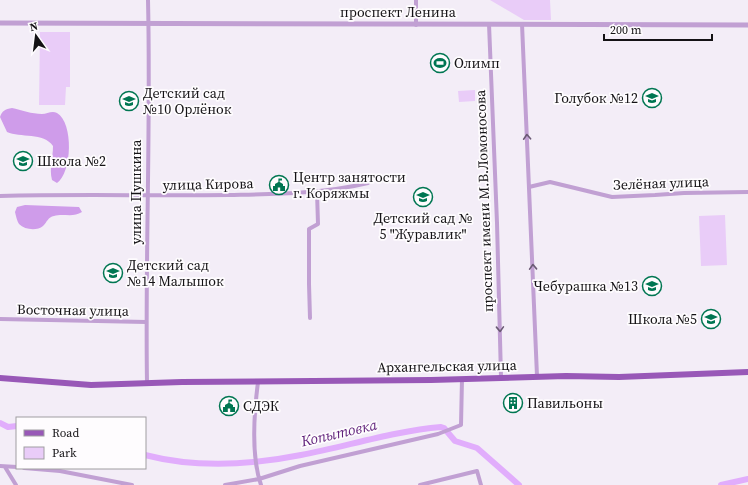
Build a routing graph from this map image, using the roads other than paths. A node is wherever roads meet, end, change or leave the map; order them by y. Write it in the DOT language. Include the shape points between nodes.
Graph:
graph roads {
  1 [pos="148,0"];
  2 [pos="416,0"];
  3 [pos="0,23"];
  4 [pos="148,23"];
  5 [pos="488,24"];
  6 [pos="522,24"];
  7 [pos="416,25"];
  8 [pos="748,25"];
  9 [pos="368,183"];
  10 [pos="530,187"];
  11 [pos="316,192"];
  12 [pos="748,192"];
  13 [pos="0,196"];
  14 [pos="147,196"];
  15 [pos="310,318"];
  16 [pos="0,319"];
  17 [pos="146,322"];
  18 [pos="748,372"];
  19 [pos="537,376"];
  20 [pos="501,377"];
  21 [pos="0,378"];
  22 [pos="462,379"];
  23 [pos="258,382"];
  24 [pos="147,383"];
  25 [pos="2,466"];
  26 [pos="16,467"];
  27 [pos="36,469"];
  28 [pos="259,479"];
  29 [pos="16,485"];
  30 [pos="132,485"];
  31 [pos="225,485"];
  32 [pos="261,485"];
  33 [pos="420,485"];
  34 [pos="481,485"];
  1 -- 4 [label="street, улица Пушкина"];
  2 -- 7 [label="street"];
  3 -- 4 [label="street, проспект Ленина"];
  4 -- 7 [label="street, проспект Ленина"];
  4 -- 14 [label="street, улица Пушкина"];
  5 -- 6 [label="street, проспект Ленина"];
  5 -- 7 [label="street, проспект Ленина"];
  5 -- 20 [label="street, проспект имени М.В.Ломоносова, one-way"];
  6 -- 8 [label="street, проспект Ленина"];
  10 -- 6 [label="street, one-way"];
  9 -- 11 [label="street, улица Кирова"];
  10 -- 12 [label="street, Зелёная улица" via="550,182 612,197"];
  19 -- 10 [label="street, one-way"];
  11 -- 14 [label="street, улица Кирова"];
  11 -- 15 [label="street" via="318,224 309,229"];
  13 -- 14 [label="street, улица Кирова"];
  14 -- 17 [label="street, улица Пушкина"];
  16 -- 17 [label="street, Восточная улица"];
  17 -- 24 [label="street, улица Пушкина"];
  18 -- 19 [label="main road, Архангельская улица" via="624,377"];
  19 -- 20 [label="main road, Архангельская улица"];
  20 -- 22 [label="main road, Архангельская улица"];
  21 -- 24 [label="main road, Архангельская улица" via="85,385"];
  22 -- 23 [label="main road, Архангельская улица"];
  22 -- 28 [label="street" via="460,425 438,434 300,466"];
  23 -- 24 [label="main road, Архангельская улица"];
  23 -- 28 [label="street" via="254,413"];
  25 -- 26 [label="street"];
  25 -- 29 [label="street"];
  27 -- 30 [label="street"];
  28 -- 31 [label="street"];
  28 -- 32 [label="street"];
  33 -- 34 [label="street" via="477,471"];
}
